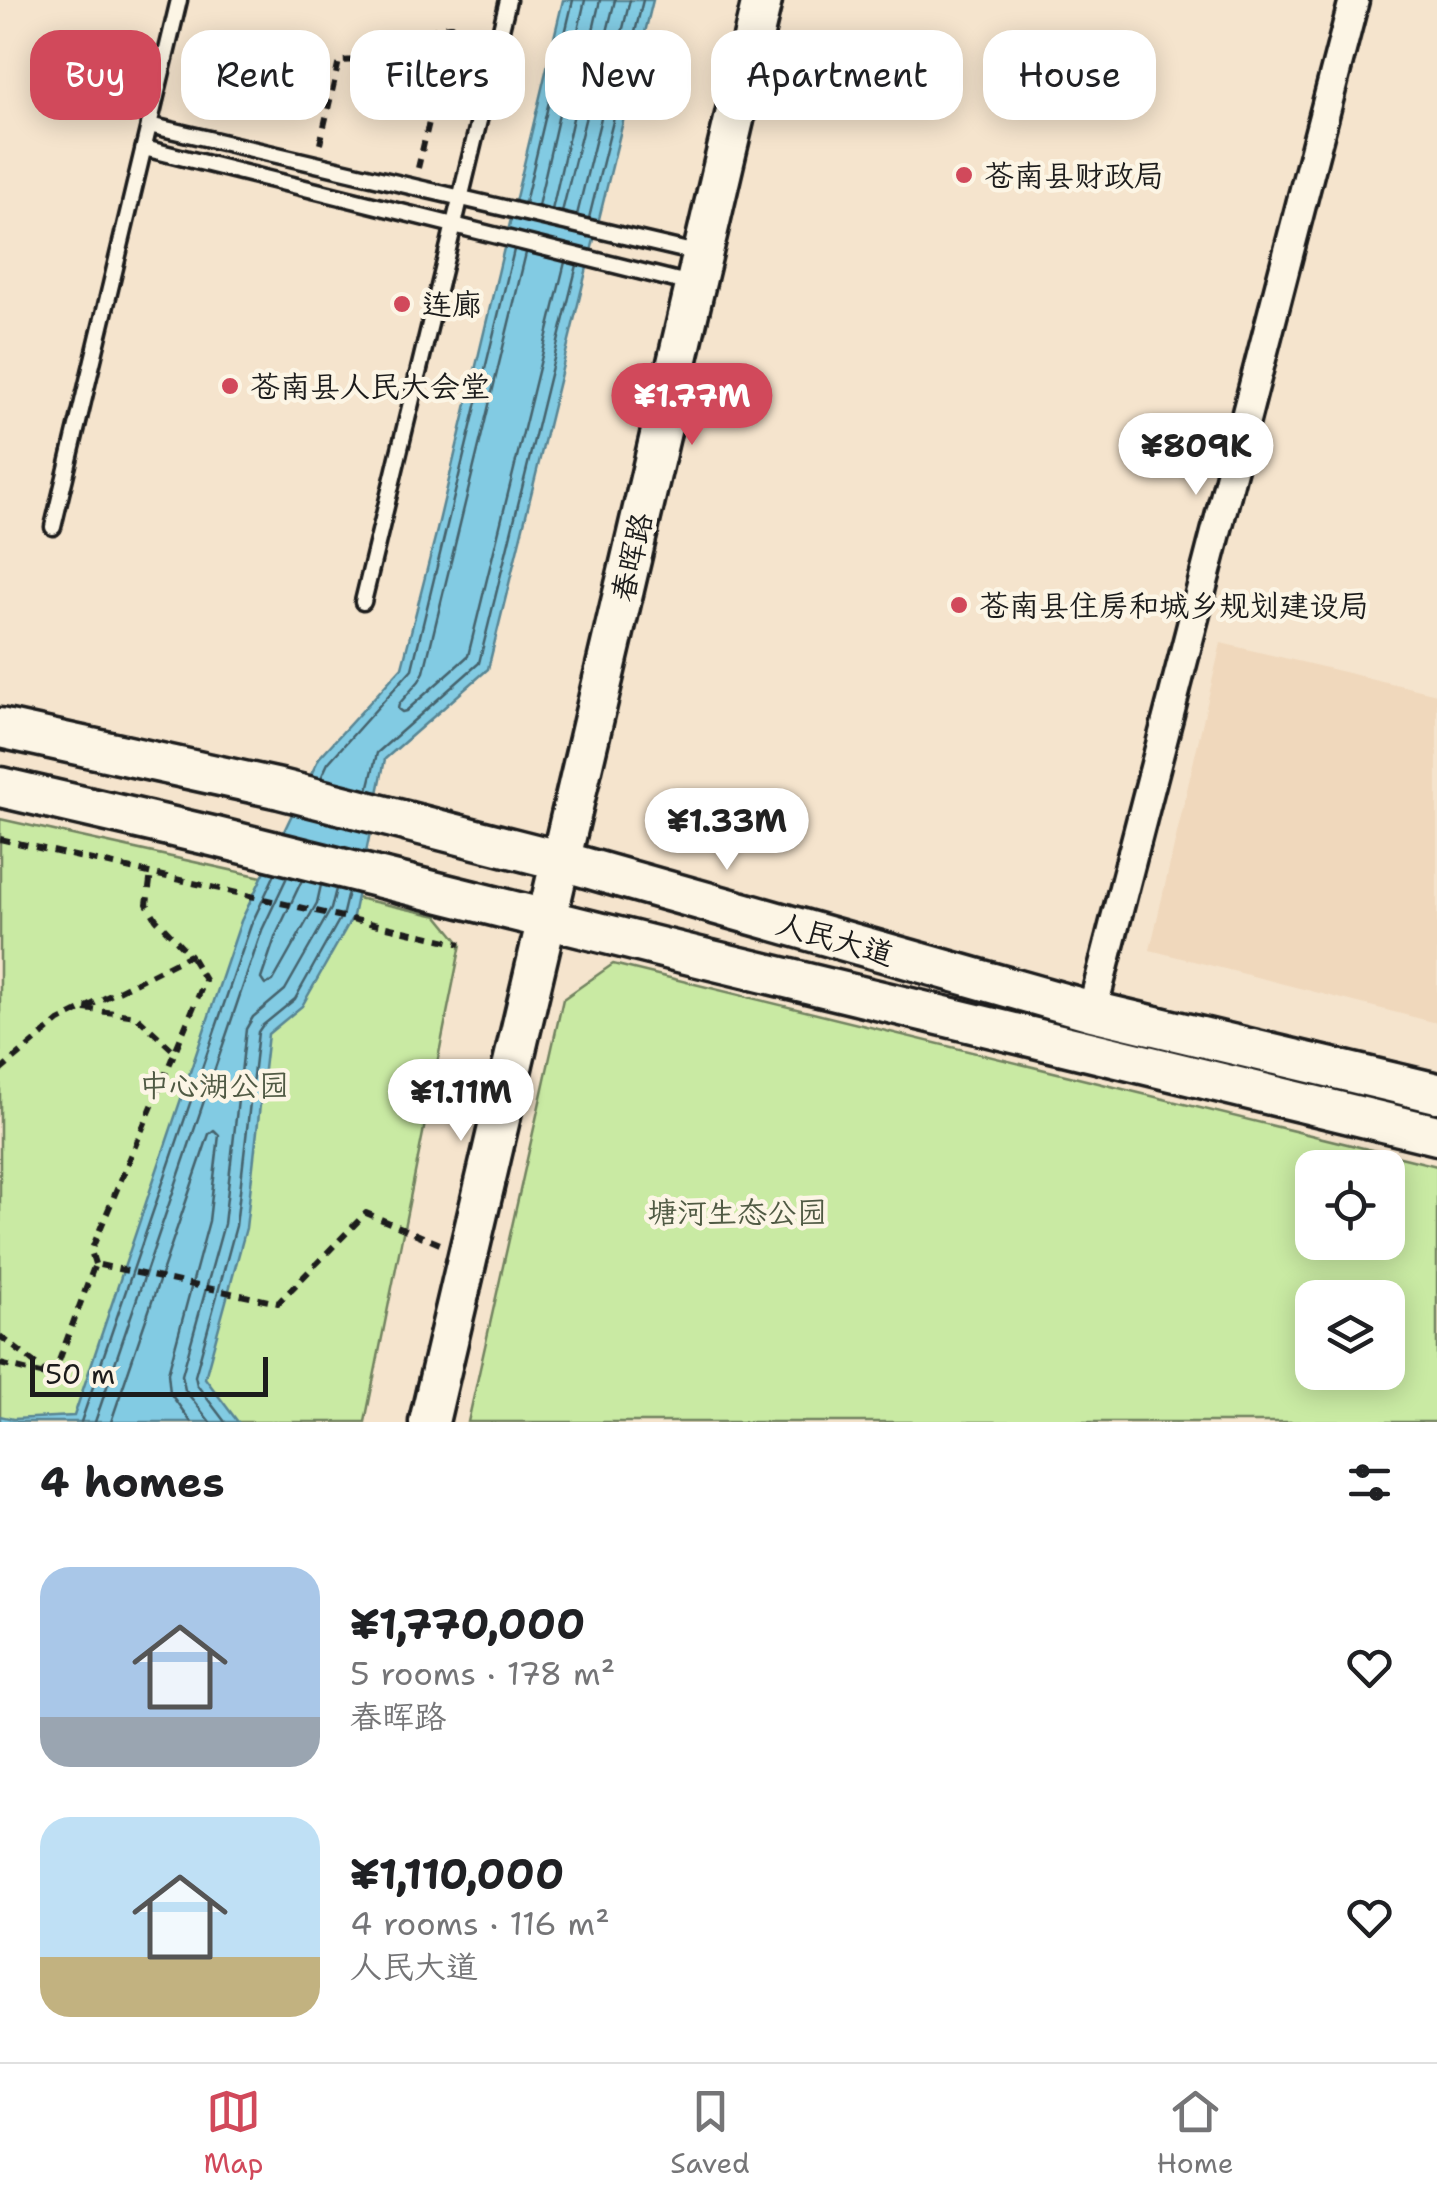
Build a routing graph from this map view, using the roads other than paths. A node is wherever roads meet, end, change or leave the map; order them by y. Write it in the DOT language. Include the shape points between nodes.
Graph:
graph roads {
  1 [pos="179,0"];
  2 [pos="508,0"];
  3 [pos="762,0"];
  4 [pos="1354,0"];
  5 [pos="149,125"];
  6 [pos="144,148"];
  7 [pos="460,198"];
  8 [pos="454,224"];
  9 [pos="698,269"];
  10 [pos="52,528"];
  11 [pos="364,602"];
  12 [pos="0,728"];
  13 [pos="0,786"];
  14 [pos="560,871"];
  15 [pos="548,919"];
  16 [pos="1092,1011"];
  17 [pos="1437,1093"];
  18 [pos="1437,1135"];
  19 [pos="430,1422"];
  1 -- 5 [label="lane"];
  2 -- 7 [label="lane"];
  3 -- 9 [label="main road, 春晖路"];
  4 -- 16 [label="street"];
  5 -- 6 [label="lane"];
  5 -- 7 [label="lane"];
  6 -- 8 [label="lane"];
  6 -- 10 [label="lane"];
  7 -- 8 [label="lane"];
  7 -- 9 [label="lane"];
  8 -- 9 [label="lane"];
  8 -- 11 [label="lane"];
  9 -- 14 [label="main road, 春晖路"];
  12 -- 14 [label="main road, 人民大道" via="280,790"];
  13 -- 15 [label="main road, 人民大道"];
  14 -- 15 [label="main road, 春晖路"];
  14 -- 16 [label="main road, 人民大道"];
  15 -- 18 [label="main road, 人民大道"];
  15 -- 19 [label="main road, 春晖路"];
  16 -- 17 [label="main road, 人民大道"];
}
